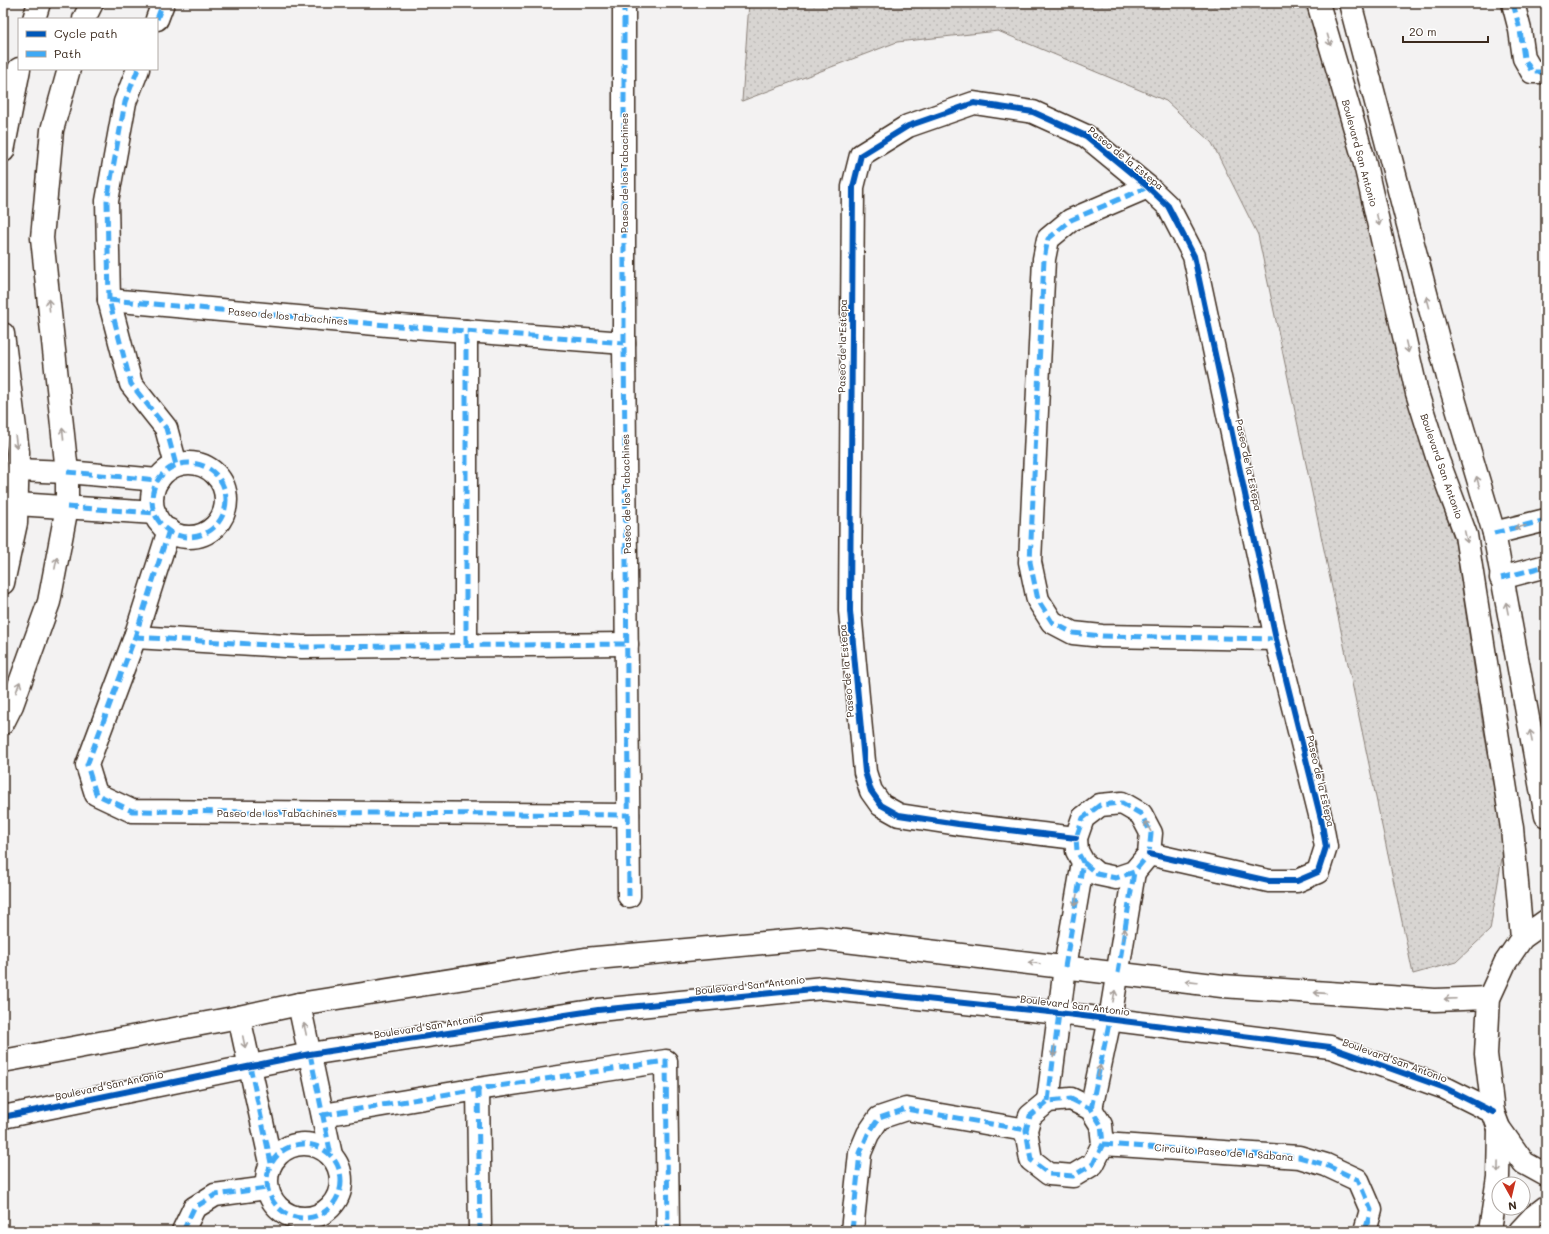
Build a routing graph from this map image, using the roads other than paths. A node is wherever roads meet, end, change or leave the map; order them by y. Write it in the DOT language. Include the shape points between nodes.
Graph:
graph roads {
  1 [pos="39,3"];
  2 [pos="92,3"];
  3 [pos="163,3"];
  4 [pos="624,3"];
  5 [pos="1318,3"];
  6 [pos="1350,3"];
  7 [pos="1513,3"];
  8 [pos="34,18"];
  9 [pos="84,18"];
  10 [pos="157,18"];
  11 [pos="19,70"];
  12 [pos="69,70"];
  13 [pos="138,70"];
  14 [pos="1546,72"];
  15 [pos="3,151"];
  16 [pos="1148,187"];
  17 [pos="109,300"];
  18 [pos="466,331"];
  19 [pos="3,334"];
  20 [pos="624,343"];
  21 [pos="176,465"];
  22 [pos="17,470"];
  23 [pos="67,472"];
  24 [pos="158,480"];
  25 [pos="17,504"];
  26 [pos="67,507"];
  27 [pos="155,513"];
  28 [pos="1546,520"];
  29 [pos="169,530"];
  30 [pos="1494,533"];
  31 [pos="1546,566"];
  32 [pos="1501,578"];
  33 [pos="3,583"];
  34 [pos="135,637"];
  35 [pos="1276,639"];
  36 [pos="627,644"];
  37 [pos="466,645"];
  38 [pos="3,722"];
  39 [pos="628,816"];
  40 [pos="1546,816"];
  41 [pos="1076,838"];
  42 [pos="1149,854"];
  43 [pos="1083,862"];
  44 [pos="1134,872"];
  45 [pos="629,896"];
  46 [pos="1546,921"];
  47 [pos="1522,938"];
  48 [pos="1065,967"];
  49 [pos="1118,973"];
  50 [pos="1489,998"];
  51 [pos="299,1004"];
  52 [pos="1059,1013"];
  53 [pos="239,1017"];
  54 [pos="1110,1019"];
  55 [pos="310,1054"];
  56 [pos="3,1061"];
  57 [pos="250,1066"];
  58 [pos="478,1089"];
  59 [pos="1048,1101"];
  60 [pos="1091,1110"];
  61 [pos="323,1115"];
  62 [pos="3,1117"];
  63 [pos="1496,1120"];
  64 [pos="1026,1130"];
  65 [pos="1103,1144"];
  66 [pos="331,1155"];
  67 [pos="271,1163"];
  68 [pos="1546,1175"];
  69 [pos="267,1188"];
  70 [pos="1546,1207"];
  71 [pos="183,1231"];
  72 [pos="480,1231"];
  73 [pos="668,1231"];
  74 [pos="852,1231"];
  75 [pos="1364,1231"];
  76 [pos="1490,1231"];
  77 [pos="1520,1231"];
  1 -- 8 [label="street"];
  2 -- 9 [label="street"];
  3 -- 10 [label="street"];
  4 -- 20 [label="street, Paseo de los Tabachines"];
  5 -- 47 [label="street, Boulevard San Antonio, one-way" via="1364,160 1417,393 1438,460 1466,535 1512,828"];
  30 -- 6 [label="street, one-way" via="1450,385"];
  7 -- 14 [label="street" via="1524,58 1532,72"];
  11 -- 15 [label="street"];
  23 -- 12 [label="street, one-way" via="42,238 52,130"];
  13 -- 17 [label="street" via="125,102 107,201"];
  16 -- 35 [label="street, Paseo de la Estepa" via="1168,206 1194,256"];
  16 -- 35 [label="street, Paseo de la Estepa" via="1071,220 1048,239 1044,259 1030,562 1038,600 1052,622 1073,633 1102,636"];
  16 -- 41 [label="street, Paseo de la Estepa" via="1086,136 1033,112 974,103 908,126 861,155 853,187 850,611 864,772 871,791 881,805 899,815"];
  17 -- 18 [label="street, Paseo de los Tabachines"];
  17 -- 21 [label="street" via="131,384 166,428"];
  18 -- 20 [label="street, Paseo de los Tabachines"];
  18 -- 37 [label="street"];
  19 -- 22 [label="street, one-way" via="18,452"];
  20 -- 36 [label="street, Paseo de los Tabachines"];
  21 -- 24 [label="street"];
  21 -- 29 [label="street" via="199,464 211,469 225,490 226,502 223,515 216,525 205,533 193,536 180,535"];
  22 -- 23 [label="street"];
  22 -- 25 [label="street"];
  23 -- 24 [label="street"];
  23 -- 26 [label="street"];
  24 -- 27 [label="street" via="152,501"];
  25 -- 26 [label="street"];
  25 -- 33 [label="street" via="16,524"];
  26 -- 27 [label="street"];
  38 -- 26 [label="street, one-way" via="12,705 48,602"];
  27 -- 29 [label="street"];
  28 -- 30 [label="street, one-way"];
  29 -- 34 [label="street, Paseo de los Tabachines"];
  30 -- 32 [label="street"];
  31 -- 32 [label="street"];
  40 -- 32 [label="street, one-way"];
  34 -- 37 [label="street" via="302,647"];
  34 -- 39 [label="street, Paseo de los Tabachines" via="88,765 96,794 132,812"];
  35 -- 42 [label="street, Paseo de la Estepa" via="1325,840 1326,847 1318,872 1297,881 1269,881"];
  36 -- 37 [label="street"];
  36 -- 39 [label="street, Paseo de los Tabachines"];
  39 -- 45 [label="street, Paseo de los Tabachines"];
  42 -- 41 [label="street, one-way" via="1151,833 1141,814 1122,803 1100,805 1083,818"];
  41 -- 43 [label="street" via="1077,850"];
  42 -- 44 [label="street"];
  43 -- 44 [label="street" via="1097,874 1116,878"];
  43 -- 48 [label="street, one-way"];
  49 -- 44 [label="street, one-way"];
  46 -- 47 [label="street"];
  47 -- 50 [label="street" via="1505,963"];
  48 -- 49 [label="street"];
  48 -- 51 [label="street, one-way" via="820,938 585,959"];
  48 -- 52 [label="street"];
  50 -- 49 [label="street, one-way" via="1435,1000 1328,994 1222,986"];
  54 -- 49 [label="street, one-way"];
  50 -- 63 [label="street" via="1486,1054"];
  51 -- 53 [label="street"];
  55 -- 51 [label="street, one-way"];
  52 -- 54 [label="street, Boulevard San Antonio"];
  52 -- 55 [label="street, Boulevard San Antonio" via="823,988 598,1010"];
  52 -- 59 [label="street, one-way"];
  53 -- 56 [label="street"];
  53 -- 57 [label="street, one-way"];
  60 -- 54 [label="street, one-way"];
  54 -- 63 [label="street, Boulevard San Antonio" via="1330,1047 1445,1088"];
  55 -- 57 [label="street, Boulevard San Antonio"];
  55 -- 61 [label="street"];
  57 -- 62 [label="street, Boulevard San Antonio"];
  57 -- 67 [label="street"];
  58 -- 61 [label="street"];
  58 -- 72 [label="street"];
  58 -- 73 [label="street" via="666,1061"];
  59 -- 60 [label="street" via="1071,1099"];
  59 -- 64 [label="street" via="1030,1116"];
  60 -- 65 [label="street" via="1101,1125"];
  61 -- 66 [label="street"];
  63 -- 68 [label="street" via="1524,1163"];
  63 -- 76 [label="street, one-way" via="1498,1176"];
  64 -- 65 [label="street" via="1031,1160 1049,1174 1073,1176 1093,1164"];
  64 -- 74 [label="street" via="906,1109 879,1118 868,1134 860,1153"];
  65 -- 75 [label="street, Circuito Paseo de la Sabana" via="1298,1157 1326,1165 1358,1180 1371,1210"];
  66 -- 67 [label="street" via="311,1144 300,1144 288,1147"];
  66 -- 69 [label="street" via="338,1165 341,1188 328,1210 317,1216 304,1219 291,1217 271,1200"];
  67 -- 69 [label="street" via="267,1175"];
  69 -- 71 [label="street" via="215,1195 194,1208"];
  70 -- 77 [label="street"];
}
